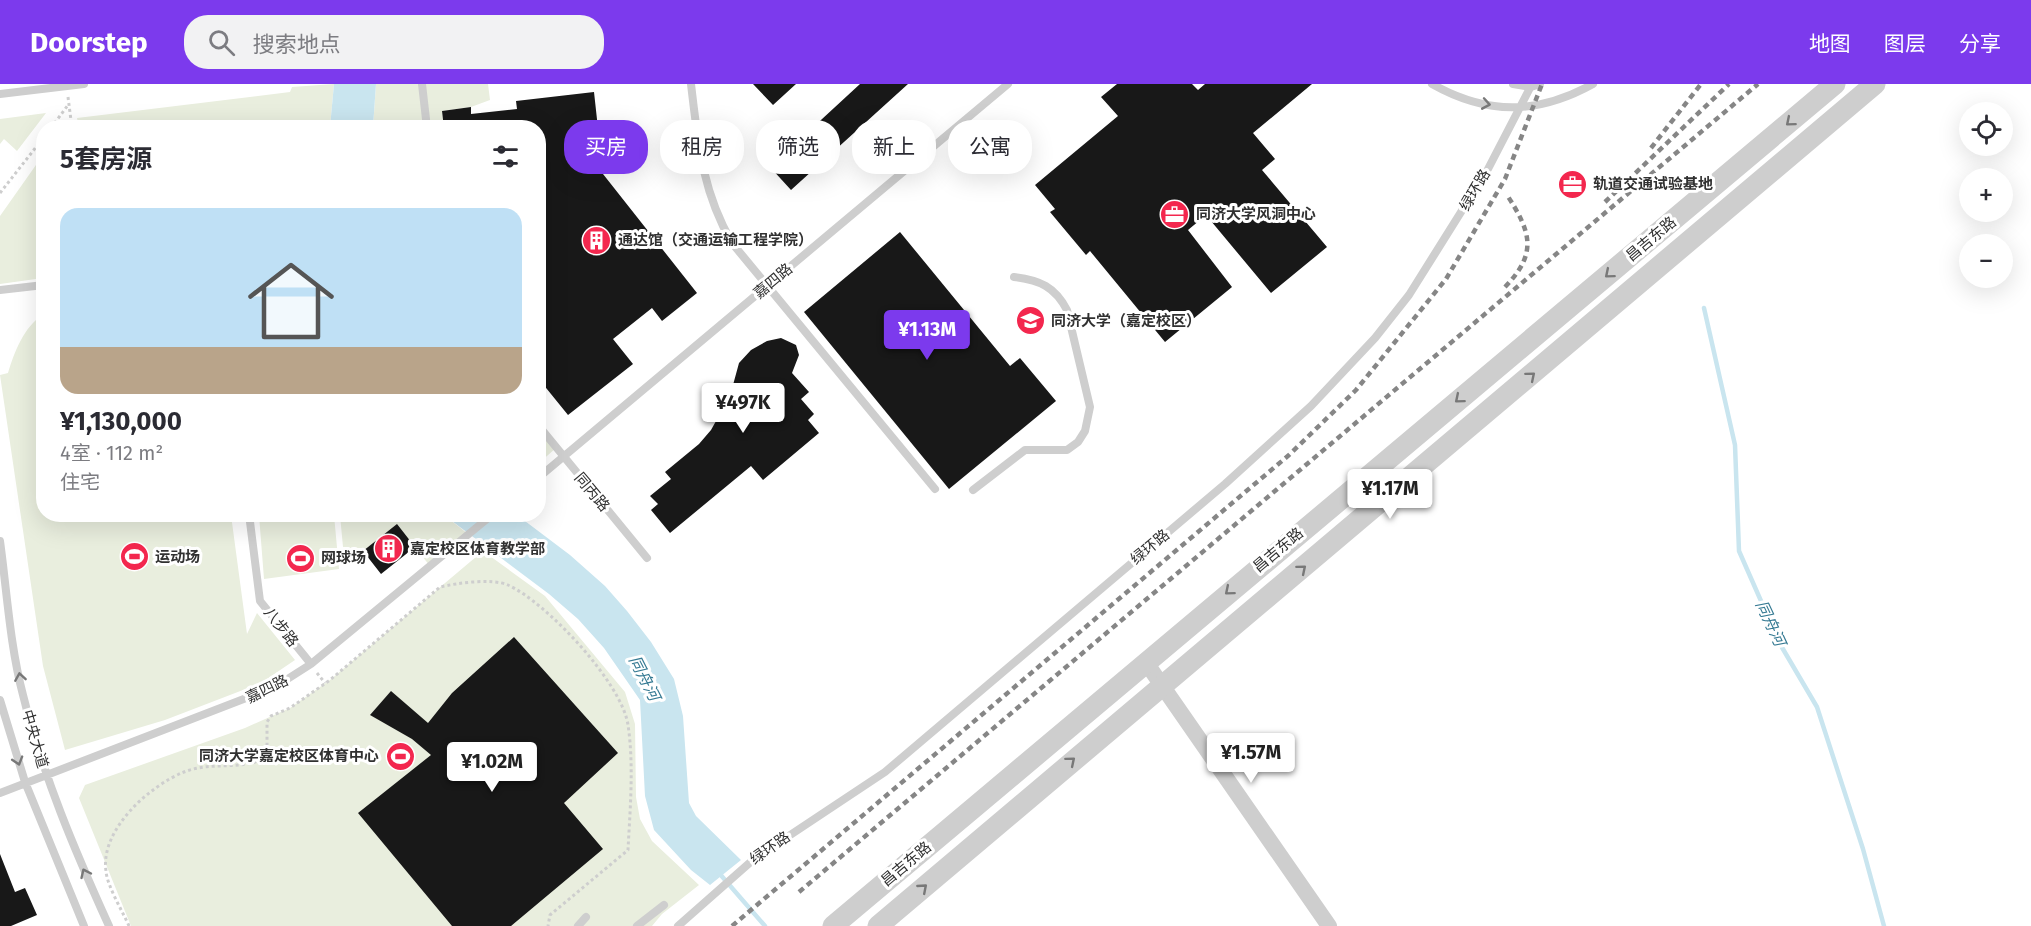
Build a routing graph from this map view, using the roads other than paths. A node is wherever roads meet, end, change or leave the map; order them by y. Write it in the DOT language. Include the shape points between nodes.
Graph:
graph roads {
  1 [pos="84,84"];
  2 [pos="422,84"];
  3 [pos="691,84"];
  4 [pos="1008,84"];
  5 [pos="1432,84"];
  6 [pos="1513,84"];
  7 [pos="1593,84"];
  8 [pos="1835,84"];
  9 [pos="1875,84"];
  10 [pos="1534,85"];
  11 [pos="0,94"];
  12 [pos="1521,109"];
  13 [pos="426,120"];
  14 [pos="1014,277"];
  15 [pos="36,286"];
  16 [pos="766,286"];
  17 [pos="0,290"];
  18 [pos="546,436"];
  19 [pos="564,457"];
  20 [pos="546,472"];
  21 [pos="935,489"];
  22 [pos="973,490"];
  23 [pos="250,522"];
  24 [pos="483,522"];
  25 [pos="0,541"];
  26 [pos="647,558"];
  27 [pos="1145,661"];
  28 [pos="311,664"];
  29 [pos="1162,686"];
  30 [pos="0,699"];
  31 [pos="45,774"];
  32 [pos="25,782"];
  33 [pos="0,793"];
  34 [pos="664,905"];
  35 [pos="586,917"];
  36 [pos="84,926"];
  37 [pos="109,926"];
  38 [pos="578,926"];
  39 [pos="637,926"];
  40 [pos="678,926"];
  41 [pos="833,926"];
  42 [pos="878,926"];
  43 [pos="1329,926"];
  1 -- 11 [label="lane"];
  2 -- 13 [label="lane"];
  3 -- 16 [label="lane" via="701,166 717,218"];
  4 -- 16 [label="lane, 嘉四路"];
  5 -- 12 [label="lane, one-way" via="1482,104"];
  6 -- 10 [label="lane"];
  7 -- 12 [label="lane" via="1574,94"];
  8 -- 27 [label="street, 昌吉东路, one-way"];
  29 -- 9 [label="street, 昌吉东路, one-way"];
  10 -- 12 [label="lane, 绿环路"];
  12 -- 40 [label="lane, 绿环路" via="1453,228 1409,295 1368,346 1311,406 1225,484 885,772 754,859"];
  14 -- 22 [label="lane" via="1045,284 1062,300 1090,418 1078,442 1067,450 1025,450"];
  15 -- 17 [label="lane"];
  16 -- 19 [label="lane, 嘉四路"];
  16 -- 21 [label="lane"];
  18 -- 19 [label="lane, 同丙路"];
  19 -- 20 [label="lane, 嘉四路"];
  19 -- 26 [label="lane, 同丙路"];
  23 -- 28 [label="lane, 八步路" via="260,601"];
  24 -- 28 [label="lane, 嘉四路"];
  31 -- 25 [label="lane, 中央大道, one-way" via="22,693"];
  27 -- 29 [label="street"];
  27 -- 41 [label="street, 昌吉东路"];
  28 -- 31 [label="lane, 嘉四路" via="245,700"];
  42 -- 29 [label="street, 昌吉东路, one-way"];
  29 -- 43 [label="street"];
  30 -- 32 [label="lane, 中央大道, one-way"];
  31 -- 32 [label="lane, 嘉四路"];
  37 -- 31 [label="lane, 中央大道, one-way"];
  32 -- 33 [label="lane, 嘉四路"];
  32 -- 36 [label="lane, 中央大道"];
  34 -- 39 [label="lane"];
  35 -- 38 [label="lane"];
}
